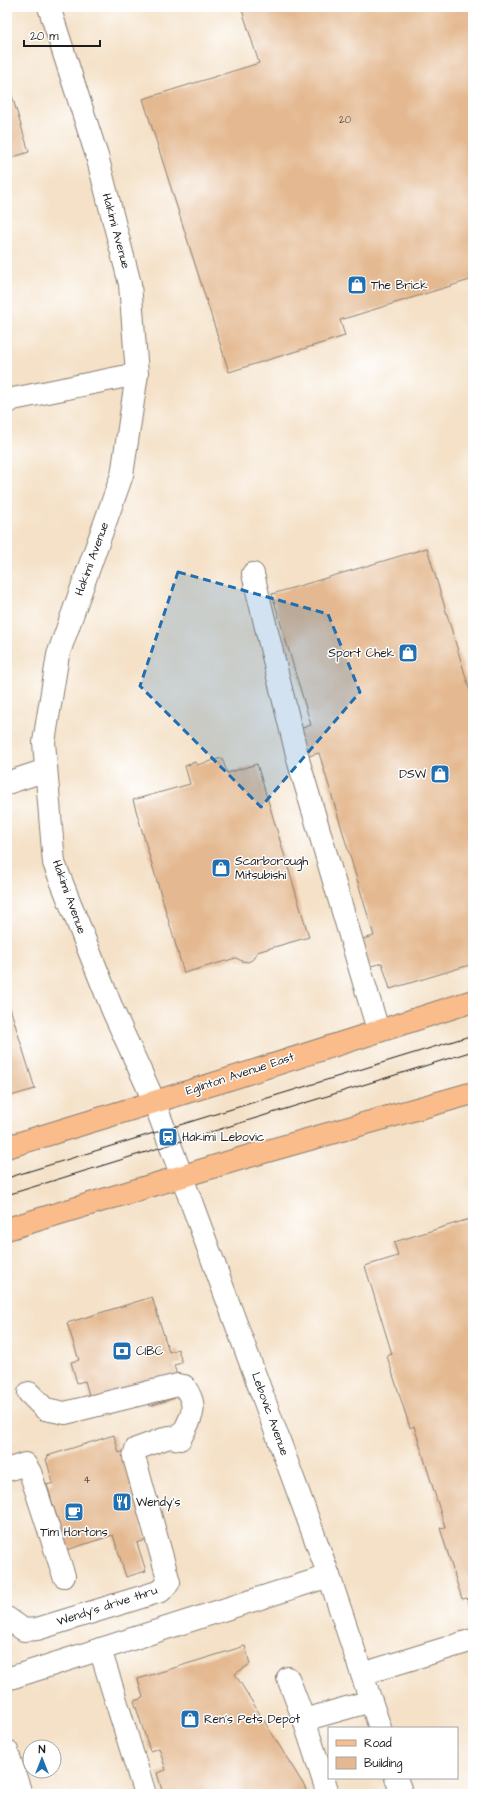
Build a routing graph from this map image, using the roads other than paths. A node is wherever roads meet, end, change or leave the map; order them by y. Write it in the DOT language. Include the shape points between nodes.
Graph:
graph roads {
  1 [pos="49,7"];
  2 [pos="137,374"];
  3 [pos="7,403"];
  4 [pos="253,574"];
  5 [pos="46,770"];
  6 [pos="7,783"];
  7 [pos="473,1000"];
  8 [pos="378,1030"];
  9 [pos="473,1092"];
  10 [pos="154,1101"];
  11 [pos="7,1147"];
  12 [pos="182,1177"];
  13 [pos="7,1230"];
  14 [pos="29,1393"];
  15 [pos="7,1470"];
  16 [pos="64,1576"];
  17 [pos="329,1576"];
  18 [pos="7,1618"];
  19 [pos="473,1640"];
  20 [pos="100,1649"];
  21 [pos="362,1674"];
  22 [pos="288,1678"];
  23 [pos="7,1679"];
  24 [pos="371,1702"];
  25 [pos="304,1720"];
  26 [pos="380,1727"];
  27 [pos="7,1751"];
  28 [pos="396,1779"];
  29 [pos="21,1794"];
  30 [pos="145,1794"];
  31 [pos="328,1794"];
  32 [pos="402,1794"];
  1 -- 2 [label="street, Hakimi Avenue" via="97,156 130,284"];
  2 -- 3 [label="street" via="13,399"];
  2 -- 5 [label="street, Hakimi Avenue" via="122,475 58,656 44,742"];
  4 -- 8 [label="street" via="300,763"];
  5 -- 6 [label="street"];
  5 -- 10 [label="street, Hakimi Avenue" via="54,863 113,1011"];
  7 -- 8 [label="main road, Eglinton Avenue East"];
  8 -- 10 [label="main road, Eglinton Avenue East"];
  9 -- 12 [label="main road"];
  10 -- 11 [label="main road, Eglinton Avenue East"];
  10 -- 12 [label="street, Lebovic Avenue"];
  12 -- 13 [label="main road"];
  12 -- 17 [label="street, Lebovic Avenue"];
  14 -- 18 [label="street, Wendy's drive thru" via="45,1409 65,1413 178,1385 184,1386 192,1397 192,1413 180,1439 169,1437 136,1449 134,1457 169,1582 161,1591 37,1629 24,1630"];
  15 -- 16 [label="street" via="26,1464"];
  17 -- 20 [label="street"];
  17 -- 21 [label="street, Lebovic Avenue"];
  19 -- 21 [label="street"];
  20 -- 23 [label="street"];
  20 -- 30 [label="street"];
  21 -- 24 [label="street, Lebovic Avenue"];
  22 -- 25 [label="street"];
  24 -- 25 [label="street"];
  24 -- 26 [label="street, Lebovic Avenue"];
  25 -- 31 [label="street"];
  27 -- 29 [label="street"];
  28 -- 32 [label="street"];
}
